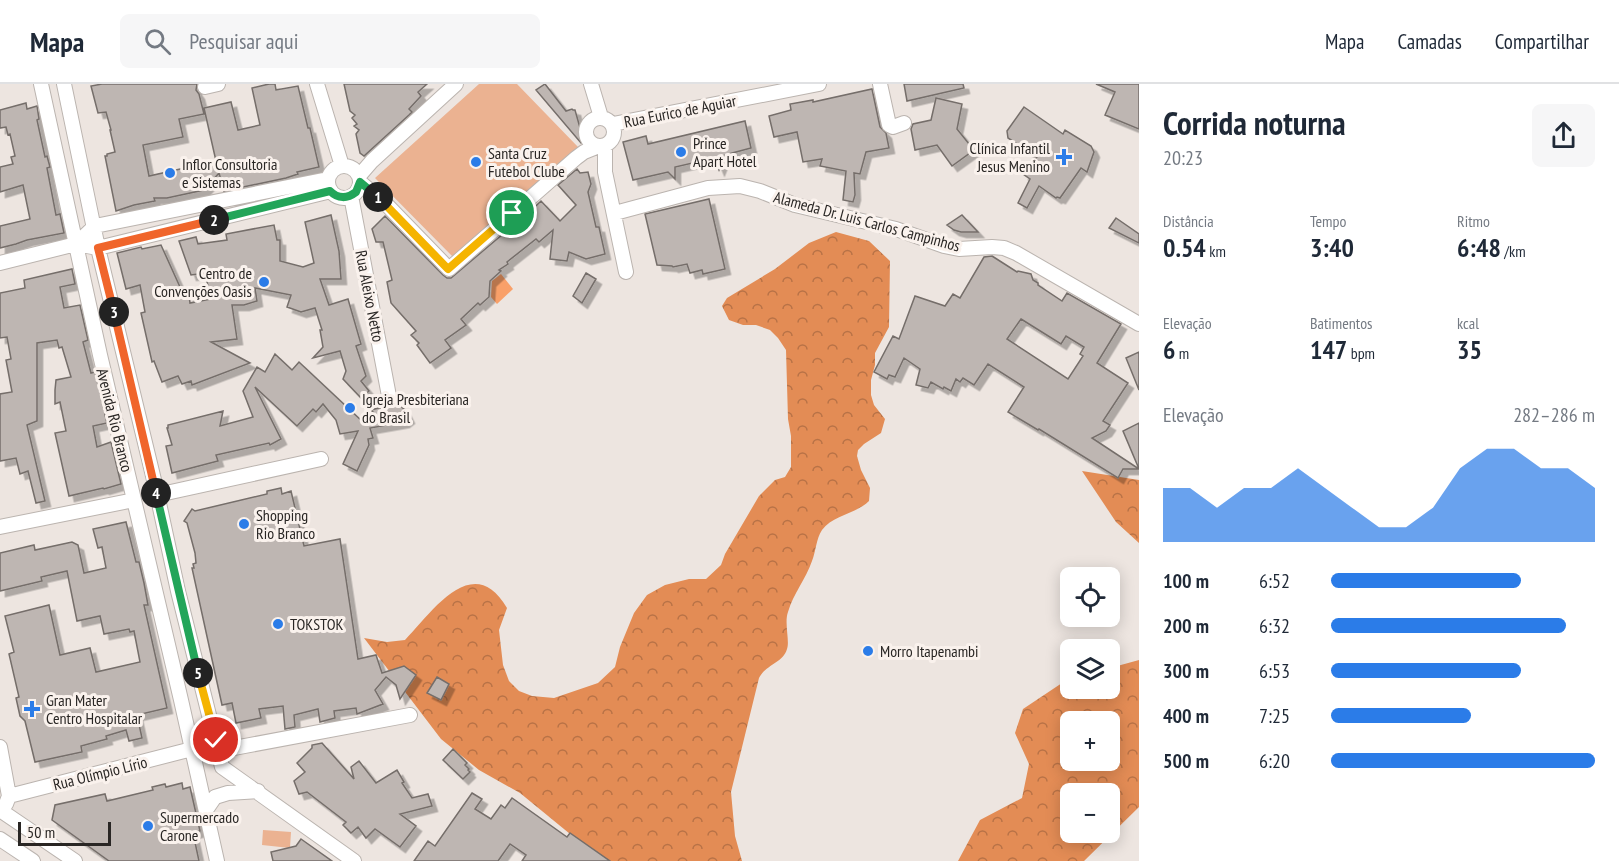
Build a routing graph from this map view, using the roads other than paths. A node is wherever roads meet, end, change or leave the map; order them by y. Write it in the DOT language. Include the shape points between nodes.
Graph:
graph roads {
  1 [pos="40,84"];
  2 [pos="64,84"];
  3 [pos="317,84"];
  4 [pos="456,84"];
  5 [pos="591,84"];
  6 [pos="819,84"];
  7 [pos="880,84"];
  8 [pos="607,120"];
  9 [pos="904,123"];
  10 [pos="602,146"];
  11 [pos="342,166"];
  12 [pos="359,179"];
  13 [pos="329,185"];
  14 [pos="351,196"];
  15 [pos="615,213"];
  16 [pos="94,226"];
  17 [pos="76,244"];
  18 [pos="98,248"];
  19 [pos="0,263"];
  20 [pos="626,272"];
  21 [pos="1139,324"];
  22 [pos="389,396"];
  23 [pos="321,459"];
  24 [pos="157,495"];
  25 [pos="135,500"];
  26 [pos="0,527"];
  27 [pos="410,715"];
  28 [pos="0,747"];
  29 [pos="192,749"];
  30 [pos="218,751"];
  31 [pos="258,791"];
  32 [pos="9,796"];
  33 [pos="206,810"];
  34 [pos="1,812"];
  35 [pos="0,838"];
  36 [pos="33,861"];
  37 [pos="75,861"];
  38 [pos="217,861"];
  39 [pos="354,861"];
  1 -- 17 [label="street, Avenida Rio Branco"];
  2 -- 16 [label="street, Avenida Rio Branco"];
  3 -- 11 [label="street"];
  4 -- 12 [label="street" via="372,161"];
  5 -- 8 [label="street"];
  6 -- 8 [label="street, Rua Eurico de Aguiar"];
  7 -- 9 [label="street" via="889,125"];
  8 -- 10 [label="street" via="615,129 613,139"];
  8 -- 10 [label="street" via="595,118 586,128 588,140"];
  10 -- 12 [label="street" via="576,158 448,269"];
  10 -- 15 [label="street"];
  11 -- 12 [label="street" via="352,168"];
  11 -- 13 [label="street" via="331,173"];
  12 -- 14 [label="street" via="359,187"];
  13 -- 14 [label="street" via="340,197"];
  13 -- 16 [label="street"];
  13 -- 18 [label="street"];
  14 -- 22 [label="street, Rua Aleixo Netto"];
  15 -- 20 [label="street"];
  15 -- 21 [label="street, Alameda Dr. Luis Carlos Campinhos" via="708,188 740,186 944,246 1004,248"];
  16 -- 17 [label="street"];
  16 -- 18 [label="street, Avenida Rio Branco"];
  17 -- 18 [label="street"];
  17 -- 19 [label="street"];
  17 -- 25 [label="street, Avenida Rio Branco"];
  18 -- 24 [label="street, Avenida Rio Branco"];
  23 -- 24 [label="street"];
  24 -- 30 [label="street, Avenida Rio Branco"];
  25 -- 26 [label="street"];
  25 -- 29 [label="street, Avenida Rio Branco"];
  27 -- 30 [label="street"];
  28 -- 32 [label="street"];
  29 -- 32 [label="street, Rua Olímpio Lírio"];
  29 -- 33 [label="street, Avenida Rio Branco"];
  30 -- 31 [label="street, Avenida Rio Branco" via="222,767"];
  31 -- 33 [label="street" via="216,797"];
  31 -- 39 [label="street"];
  32 -- 34 [label="street"];
  33 -- 38 [label="street, Avenida Rio Branco"];
  34 -- 37 [label="street"];
  35 -- 36 [label="street"];
}
